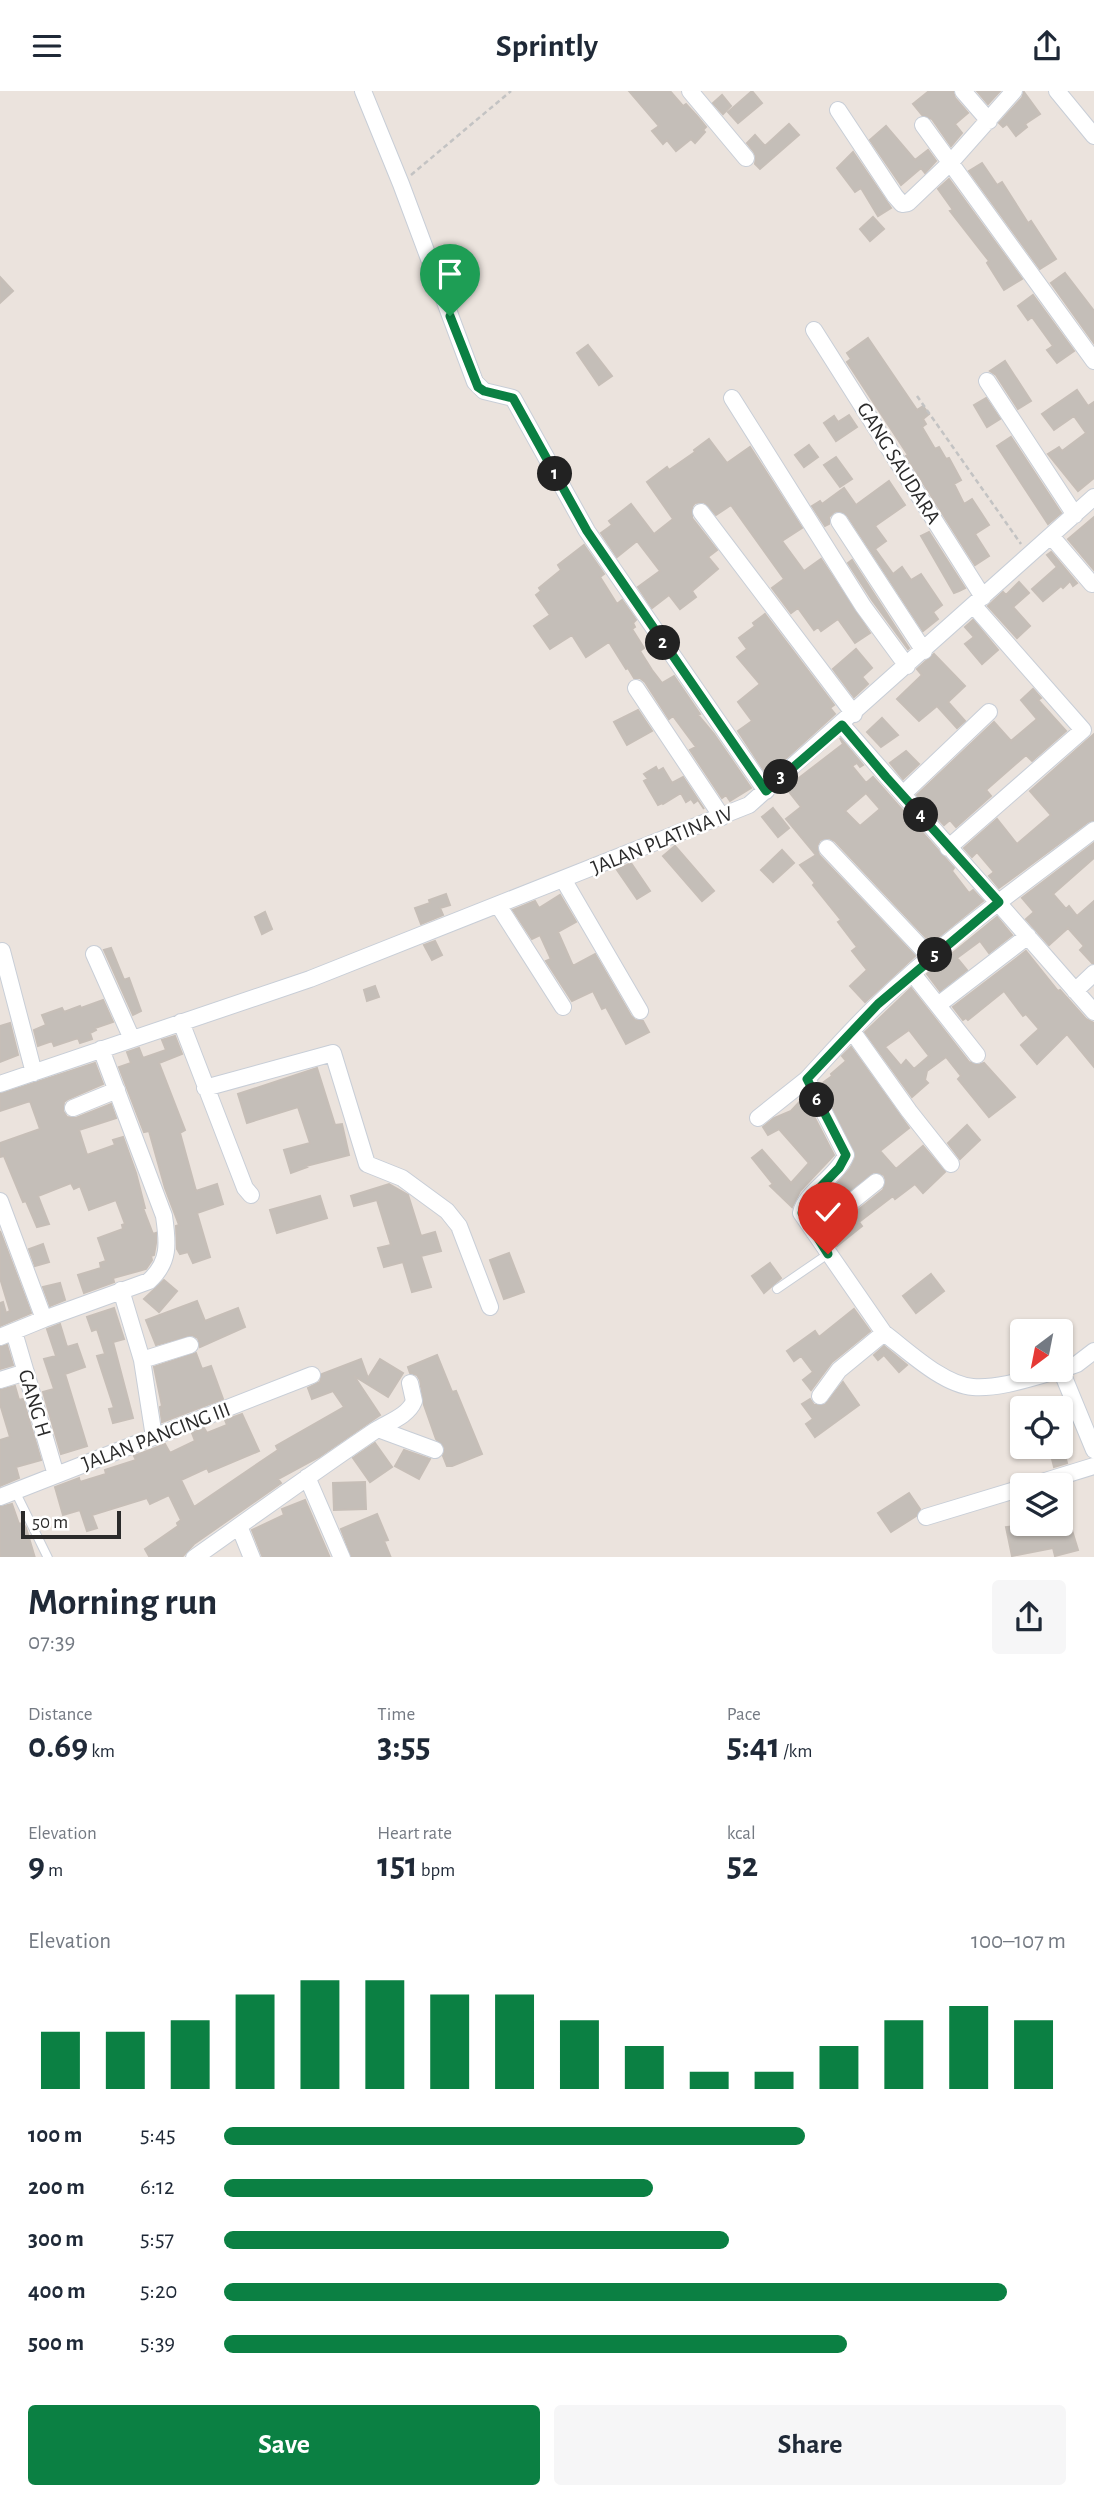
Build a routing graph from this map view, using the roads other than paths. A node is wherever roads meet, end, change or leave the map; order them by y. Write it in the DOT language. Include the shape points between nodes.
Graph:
graph roads {
  1 [pos="363,91"];
  2 [pos="690,91"];
  3 [pos="962,91"];
  4 [pos="1014,91"];
  5 [pos="1057,91"];
  6 [pos="838,110"];
  7 [pos="989,121"];
  8 [pos="923,125"];
  9 [pos="1094,136"];
  10 [pos="746,158"];
  11 [pos="951,162"];
  12 [pos="814,330"];
  13 [pos="1094,361"];
  14 [pos="987,381"];
  15 [pos="732,398"];
  16 [pos="1094,497"];
  17 [pos="701,512"];
  18 [pos="1075,515"];
  19 [pos="839,521"];
  20 [pos="1051,536"];
  21 [pos="1092,584"];
  22 [pos="979,601"];
  23 [pos="924,651"];
  24 [pos="907,666"];
  25 [pos="636,688"];
  26 [pos="989,712"];
  27 [pos="848,719"];
  28 [pos="1088,725"];
  29 [pos="766,791"];
  30 [pos="903,794"];
  31 [pos="722,817"];
  32 [pos="1094,830"];
  33 [pos="827,848"];
  34 [pos="948,848"];
  35 [pos="564,879"];
  36 [pos="999,902"];
  37 [pos="498,905"];
  38 [pos="1028,936"];
  39 [pos="2,951"];
  40 [pos="94,954"];
  41 [pos="931,958"];
  42 [pos="1094,973"];
  43 [pos="913,974"];
  44 [pos="1075,991"];
  45 [pos="938,1005"];
  46 [pos="563,1007"];
  47 [pos="640,1011"];
  48 [pos="1094,1012"];
  49 [pos="181,1022"];
  50 [pos="852,1031"];
  51 [pos="132,1039"];
  52 [pos="101,1049"];
  53 [pos="977,1055"];
  54 [pos="34,1073"];
  55 [pos="807,1079"];
  56 [pos="0,1084"];
  57 [pos="205,1088"];
  58 [pos="117,1090"];
  59 [pos="73,1108"];
  60 [pos="758,1118"];
  61 [pos="951,1164"];
  62 [pos="876,1182"];
  63 [pos="251,1195"];
  64 [pos="0,1201"];
  65 [pos="814,1232"];
  66 [pos="828,1254"];
  67 [pos="777,1289"];
  68 [pos="121,1290"];
  69 [pos="490,1307"];
  70 [pos="44,1319"];
  71 [pos="884,1333"];
  72 [pos="7,1334"];
  73 [pos="190,1345"];
  74 [pos="1094,1351"];
  75 [pos="142,1360"];
  76 [pos="1073,1365"];
  77 [pos="26,1371"];
  78 [pos="312,1375"];
  79 [pos="0,1380"];
  80 [pos="1010,1381"];
  81 [pos="410,1383"];
  82 [pos="1066,1383"];
  83 [pos="820,1396"];
  84 [pos="378,1429"];
  85 [pos="154,1437"];
  86 [pos="435,1450"];
  87 [pos="1094,1450"];
  88 [pos="1094,1466"];
  89 [pos="1071,1473"];
  90 [pos="57,1475"];
  91 [pos="307,1477"];
  92 [pos="1010,1492"];
  93 [pos="8,1494"];
  94 [pos="926,1517"];
  95 [pos="239,1526"];
  96 [pos="48,1557"];
  97 [pos="194,1557"];
  98 [pos="252,1557"];
  99 [pos="342,1557"];
  1 -- 29 [label="street" via="475,382 484,391 513,398 587,531"];
  2 -- 10 [label="street"];
  3 -- 7 [label="street"];
  4 -- 7 [label="street"];
  5 -- 9 [label="street"];
  6 -- 11 [label="street" via="902,204"];
  7 -- 11 [label="street"];
  8 -- 11 [label="street"];
  11 -- 13 [label="street"];
  12 -- 22 [label="street, GANG SAUDARA"];
  14 -- 18 [label="street"];
  15 -- 24 [label="street" via="863,606"];
  16 -- 18 [label="street, JALAN PLATINA IV"];
  17 -- 27 [label="street"];
  18 -- 20 [label="street, JALAN PLATINA IV"];
  19 -- 23 [label="street"];
  20 -- 21 [label="street"];
  20 -- 22 [label="street, JALAN PLATINA IV"];
  22 -- 23 [label="street, JALAN PLATINA IV"];
  22 -- 28 [label="street, GANG SAUDARA"];
  23 -- 24 [label="street, JALAN PLATINA IV"];
  24 -- 27 [label="street, JALAN PLATINA IV"];
  25 -- 31 [label="street"];
  26 -- 30 [label="street"];
  27 -- 29 [label="street, JALAN PLATINA IV"];
  27 -- 30 [label="street"];
  28 -- 34 [label="street"];
  29 -- 31 [label="street, JALAN PLATINA IV"];
  30 -- 34 [label="street"];
  31 -- 35 [label="street, JALAN PLATINA IV"];
  32 -- 36 [label="street"];
  33 -- 41 [label="street"];
  34 -- 36 [label="street"];
  35 -- 37 [label="street, JALAN PLATINA IV"];
  35 -- 47 [label="street"];
  36 -- 38 [label="street"];
  36 -- 41 [label="street"];
  37 -- 46 [label="street"];
  37 -- 49 [label="street, JALAN PLATINA IV" via="310,979"];
  38 -- 44 [label="street"];
  38 -- 45 [label="street"];
  39 -- 54 [label="street"];
  40 -- 51 [label="street"];
  41 -- 43 [label="street"];
  42 -- 44 [label="street"];
  43 -- 45 [label="street"];
  43 -- 50 [label="street"];
  44 -- 48 [label="street"];
  45 -- 53 [label="street"];
  49 -- 51 [label="street, JALAN PLATINA IV"];
  49 -- 57 [label="street"];
  50 -- 55 [label="street"];
  50 -- 61 [label="street"];
  51 -- 52 [label="street, JALAN PLATINA IV"];
  52 -- 54 [label="street, JALAN PLATINA IV"];
  52 -- 58 [label="street"];
  54 -- 56 [label="street, JALAN PLATINA IV"];
  55 -- 60 [label="street"];
  55 -- 65 [label="street" via="846,1155 804,1204 802,1213"];
  57 -- 63 [label="street"];
  57 -- 69 [label="street" via="333,1053 367,1164 402,1178 447,1211 459,1226"];
  58 -- 59 [label="street"];
  58 -- 68 [label="street" via="164,1216 168,1240 160,1272 149,1282"];
  62 -- 65 [label="street"];
  64 -- 70 [label="street"];
  65 -- 66 [label="street"];
  66 -- 67 [label="lane"];
  66 -- 71 [label="street"];
  68 -- 70 [label="street"];
  68 -- 75 [label="street"];
  70 -- 72 [label="street"];
  71 -- 80 [label="street" via="952,1381 971,1387"];
  71 -- 83 [label="street" via="839,1370"];
  72 -- 77 [label="street, GANG H"];
  73 -- 75 [label="street"];
  74 -- 76 [label="street"];
  75 -- 85 [label="street"];
  77 -- 79 [label="street"];
  77 -- 90 [label="street, GANG H"];
  78 -- 85 [label="street, JALAN PANCING III"];
  81 -- 84 [label="street" via="412,1407"];
  82 -- 87 [label="street"];
  84 -- 86 [label="street"];
  84 -- 91 [label="street"];
  85 -- 90 [label="street, JALAN PANCING III"];
  88 -- 89 [label="street"];
  90 -- 93 [label="street, JALAN PANCING III"];
  91 -- 95 [label="street"];
  91 -- 99 [label="street"];
  92 -- 94 [label="street"];
  93 -- 96 [label="lane"];
  95 -- 97 [label="street"];
  95 -- 98 [label="street"];
}
